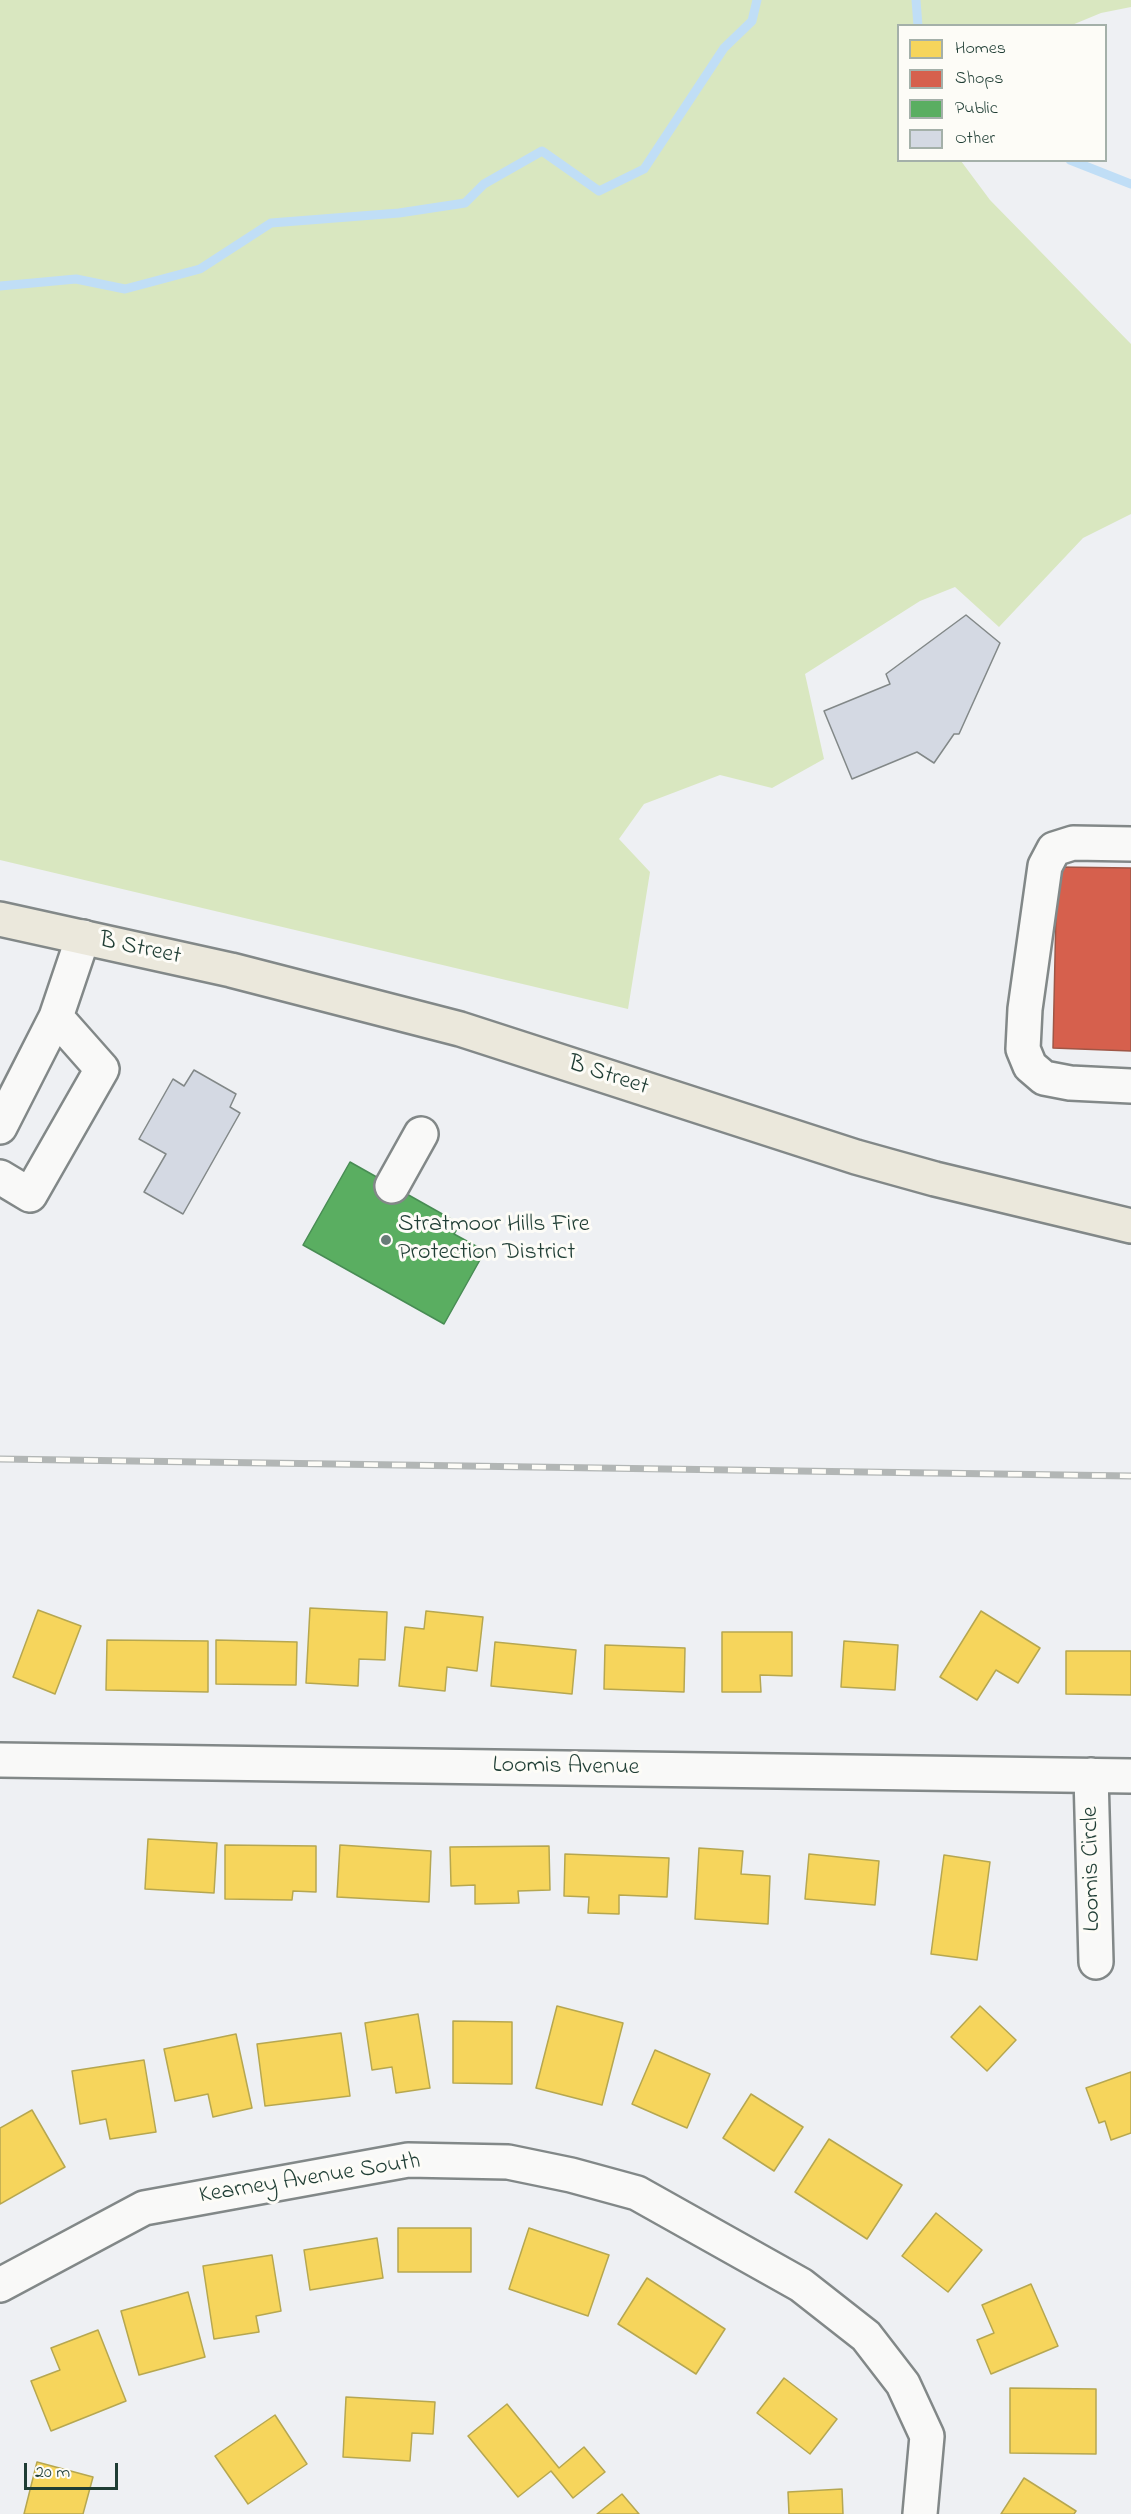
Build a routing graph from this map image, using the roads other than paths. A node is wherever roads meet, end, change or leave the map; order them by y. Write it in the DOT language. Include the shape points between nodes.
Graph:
graph roads {
  1 [pos="1131,844"];
  2 [pos="0,919"];
  3 [pos="0,929"];
  4 [pos="83,937"];
  5 [pos="57,1017"];
  6 [pos="1131,1086"];
  7 [pos="0,1127"];
  8 [pos="421,1134"];
  9 [pos="0,1177"];
  10 [pos="392,1186"];
  11 [pos="1131,1226"];
  12 [pos="0,1760"];
  13 [pos="1091,1775"];
  14 [pos="1131,1776"];
  15 [pos="1096,1962"];
  16 [pos="0,2285"];
  17 [pos="920,2514"];
  1 -- 6 [label="street" via="1073,843 1054,849 1045,866 1024,1009 1023,1049 1030,1066 1044,1078"];
  2 -- 4 [label="main road, B Street"];
  3 -- 4 [label="main road, B Street"];
  4 -- 5 [label="street"];
  4 -- 11 [label="main road, B Street" via="231,970 460,1029 856,1157"];
  5 -- 7 [label="street"];
  5 -- 9 [label="street" via="102,1069 30,1195"];
  8 -- 10 [label="street"];
  12 -- 13 [label="street, Loomis Avenue"];
  13 -- 14 [label="street, Loomis Avenue"];
  13 -- 15 [label="street, Loomis Circle"];
  16 -- 17 [label="street, Kearney Avenue South" via="144,2208 408,2160 508,2162 572,2175 637,2193 801,2285 866,2336 903,2384 927,2436"];
}
